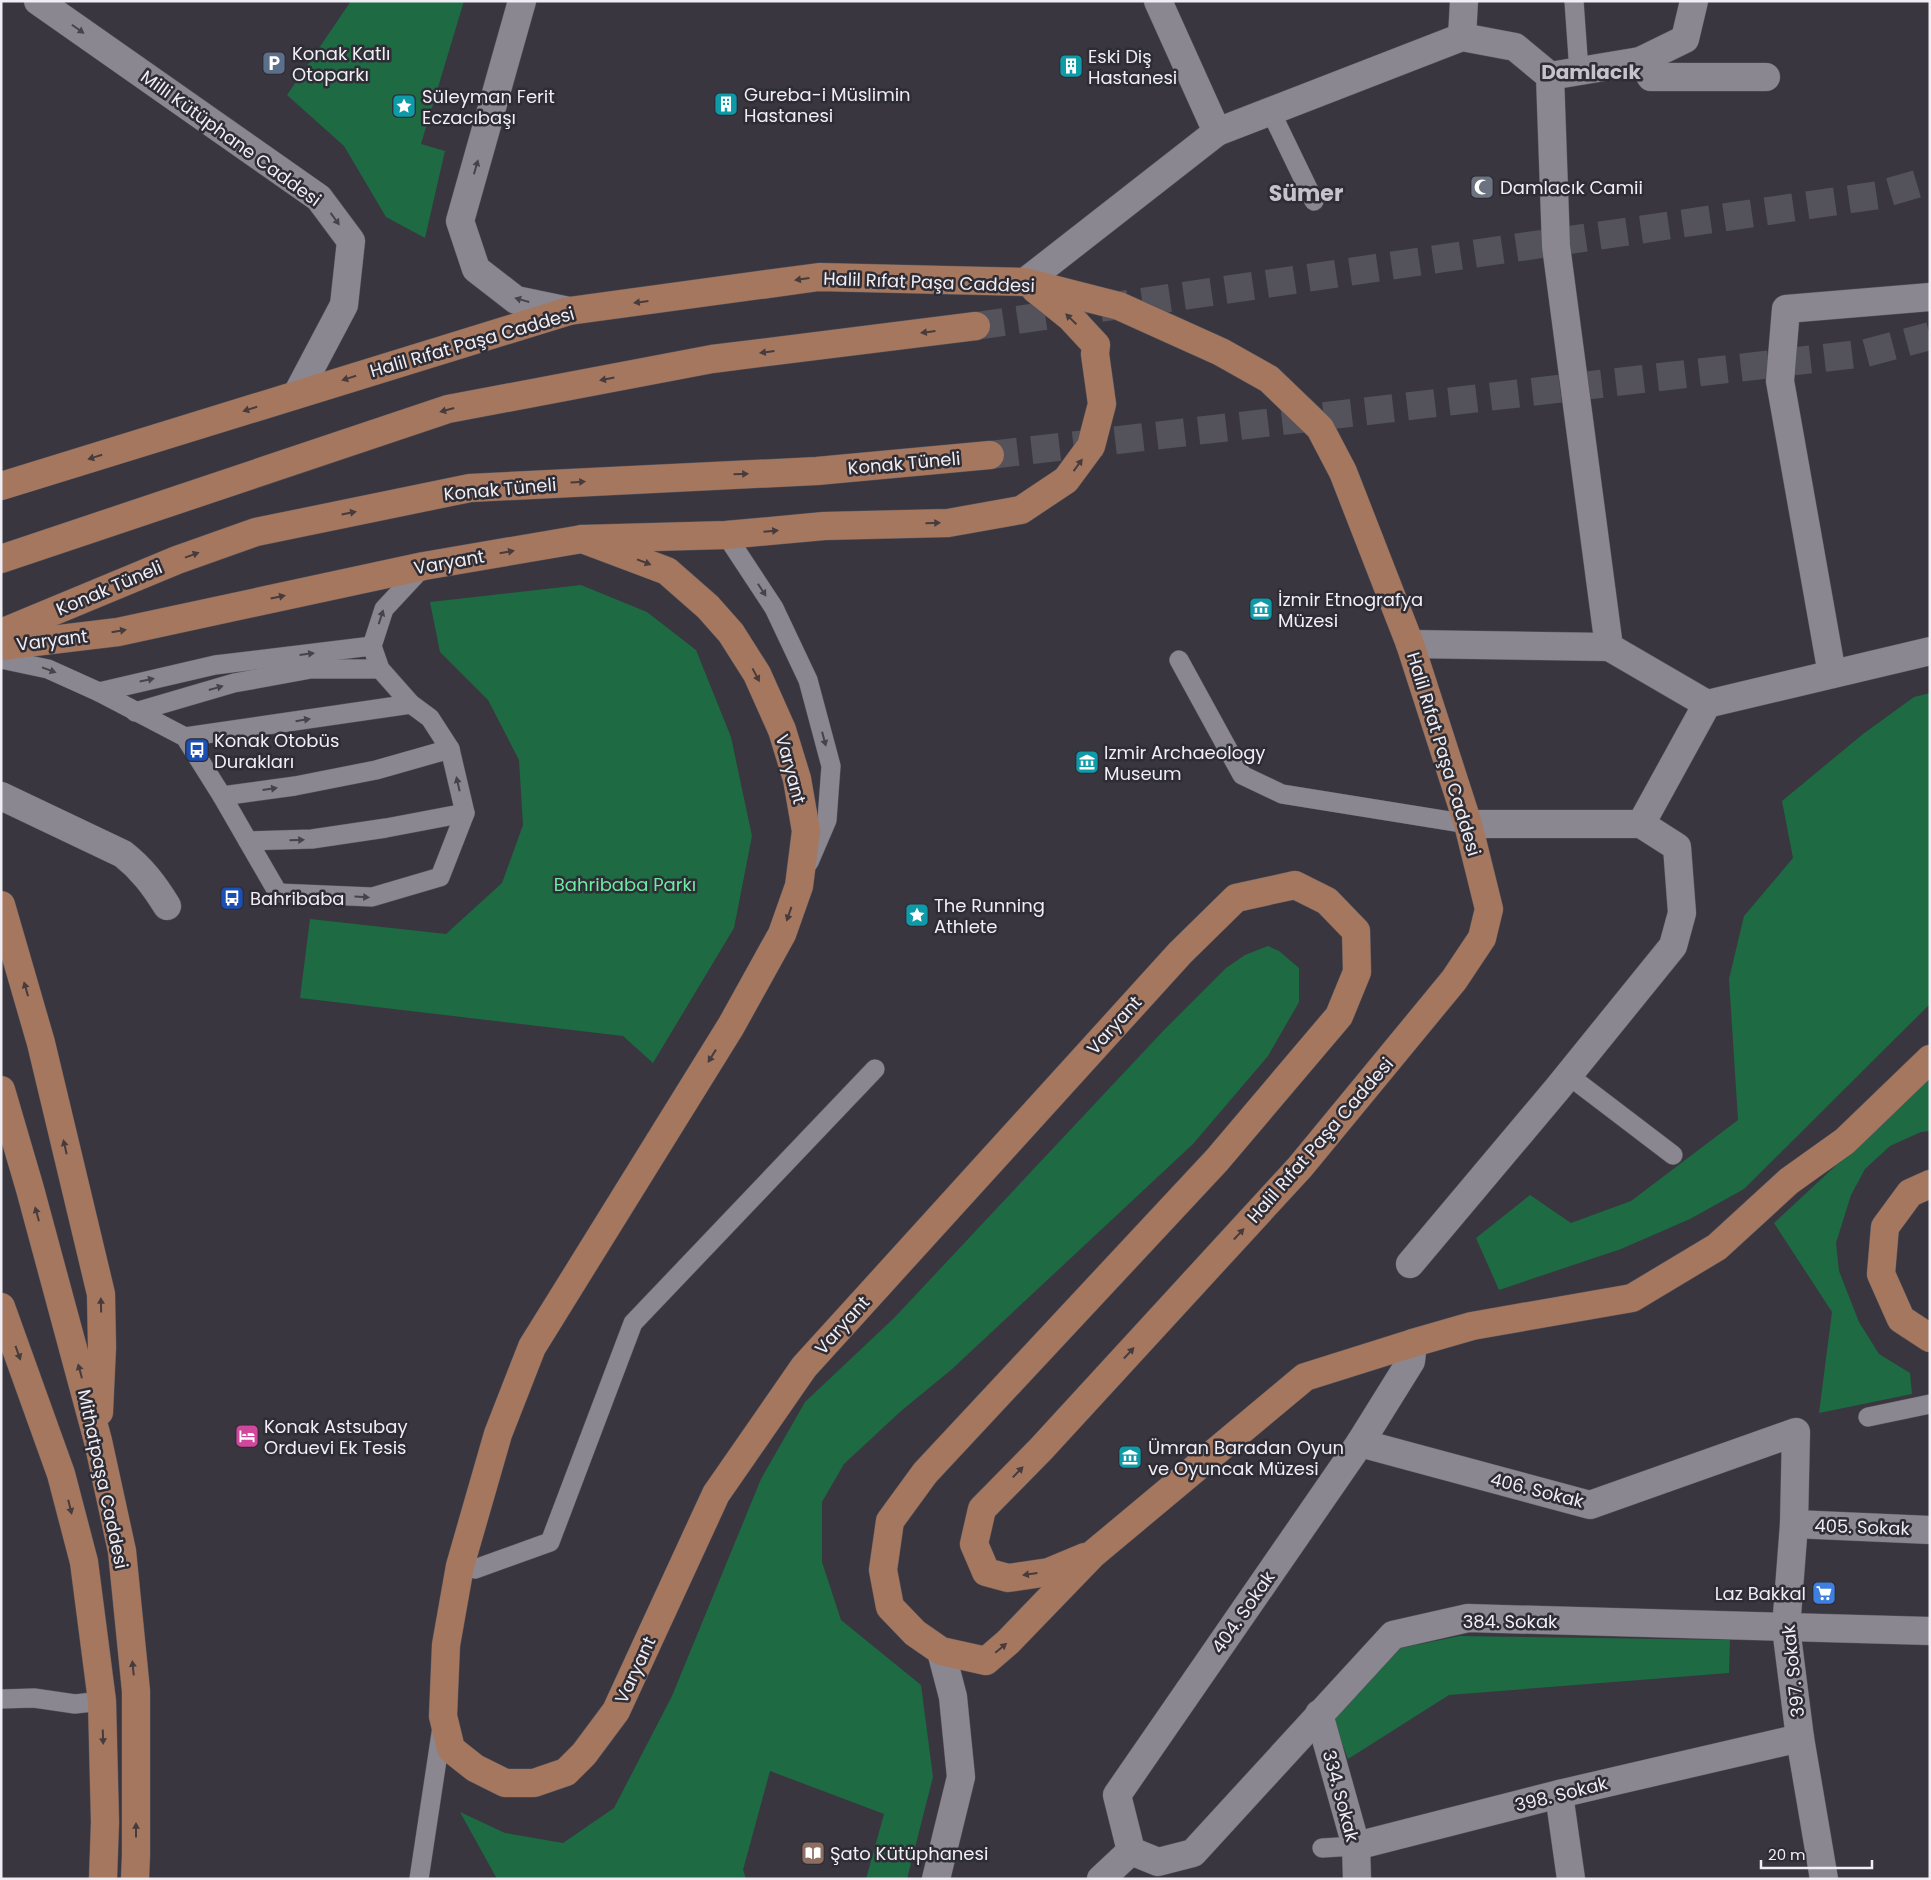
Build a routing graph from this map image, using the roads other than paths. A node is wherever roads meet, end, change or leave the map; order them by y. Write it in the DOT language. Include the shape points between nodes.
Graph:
graph roads {
  1 [pos="38,1"];
  2 [pos="522,1"];
  3 [pos="1158,1"];
  4 [pos="1464,1"];
  5 [pos="1574,1"];
  6 [pos="1694,1"];
  7 [pos="1462,38"];
  8 [pos="1640,61"];
  9 [pos="1579,71"];
  10 [pos="1550,76"];
  11 [pos="1766,77"];
  12 [pos="1271,112"];
  13 [pos="1217,132"];
  14 [pos="1314,201"];
  15 [pos="1026,282"];
  16 [pos="1930,296"];
  17 [pos="569,311"];
  18 [pos="976,326"];
  19 [pos="297,394"];
  20 [pos="990,455"];
  21 [pos="1,486"];
  22 [pos="726,535"];
  23 [pos="582,539"];
  24 [pos="2,559"];
  25 [pos="424,566"];
  26 [pos="1,633"];
  27 [pos="1410,644"];
  28 [pos="1,646"];
  29 [pos="372,646"];
  30 [pos="1609,648"];
  31 [pos="1930,651"];
  32 [pos="1,659"];
  33 [pos="1179,660"];
  34 [pos="380,669"];
  35 [pos="1832,674"];
  36 [pos="99,692"];
  37 [pos="411,704"];
  38 [pos="1707,704"];
  39 [pos="136,712"];
  40 [pos="185,737"];
  41 [pos="450,749"];
  42 [pos="1,796"];
  43 [pos="222,796"];
  44 [pos="464,813"];
  45 [pos="1468,824"];
  46 [pos="1641,824"];
  47 [pos="248,841"];
  48 [pos="799,886"];
  49 [pos="1,905"];
  50 [pos="167,906"];
  51 [pos="1930,1059"];
  52 [pos="874,1069"];
  53 [pos="1568,1075"];
  54 [pos="1,1090"];
  55 [pos="1673,1155"];
  56 [pos="1930,1184"];
  57 [pos="1410,1264"];
  58 [pos="1,1307"];
  59 [pos="1930,1338"];
  60 [pos="1413,1343"];
  61 [pos="1930,1404"];
  62 [pos="1868,1417"];
  63 [pos="1796,1432"];
  64 [pos="98,1441"];
  65 [pos="1360,1444"];
  66 [pos="1794,1524"];
  67 [pos="1930,1530"];
  68 [pos="1093,1554"];
  69 [pos="460,1566"];
  70 [pos="1786,1628"];
  71 [pos="1930,1631"];
  72 [pos="940,1651"];
  73 [pos="1,1699"];
  74 [pos="102,1701"];
  75 [pos="1319,1714"];
  76 [pos="443,1716"];
  77 [pos="1800,1738"];
  78 [pos="1559,1794"];
  79 [pos="1356,1846"];
  80 [pos="1322,1848"];
  81 [pos="1131,1851"];
  82 [pos="1158,1870"];
  83 [pos="103,1879"];
  84 [pos="135,1879"];
  85 [pos="419,1879"];
  86 [pos="936,1879"];
  87 [pos="1101,1879"];
  88 [pos="1357,1879"];
  89 [pos="1571,1879"];
  90 [pos="1824,1879"];
  1 -- 19 [label="street, Milli Kütüphane Caddesi, one-way" via="319,198 351,242 344,304"];
  17 -- 2 [label="street, one-way" via="516,300 476,269 460,221"];
  3 -- 13 [label="street"];
  4 -- 7 [label="street"];
  5 -- 9 [label="lane"];
  6 -- 8 [label="street" via="1685,39"];
  7 -- 10 [label="street" via="1515,47"];
  7 -- 12 [label="street"];
  8 -- 9 [label="street"];
  8 -- 11 [label="street" via="1651,78"];
  9 -- 10 [label="street"];
  10 -- 30 [label="street" via="1556,246"];
  12 -- 13 [label="street"];
  12 -- 14 [label="lane"];
  13 -- 15 [label="street"];
  15 -- 17 [label="main road, Halil Rıfat Paşa Caddesi, one-way" via="819,277"];
  22 -- 15 [label="main road, one-way" via="824,526 948,523 1021,510 1066,480 1091,446 1102,404 1096,344 1070,317"];
  15 -- 27 [label="main road, Halil Rıfat Paşa Caddesi" via="1119,306 1221,352 1269,379 1320,428 1343,472"];
  16 -- 35 [label="street" via="1786,309 1780,381"];
  17 -- 19 [label="main road, Halil Rıfat Paşa Caddesi, one-way"];
  18 -- 24 [label="main road, one-way" via="712,359 448,409"];
  19 -- 21 [label="main road, Halil Rıfat Paşa Caddesi, one-way"];
  26 -- 20 [label="main road, Konak Tüneli, one-way" via="177,560 256,532 470,488 817,471"];
  22 -- 23 [label="main road"];
  22 -- 48 [label="lane, one-way" via="774,608 808,680 831,766 827,820"];
  25 -- 23 [label="main road, Varyant, one-way"];
  23 -- 48 [label="main road, Varyant, one-way" via="667,571 714,613 757,674 782,730 797,779 806,830"];
  28 -- 25 [label="main road, Varyant, one-way" via="118,632"];
  29 -- 25 [label="lane, one-way" via="384,608"];
  27 -- 30 [label="street"];
  27 -- 45 [label="main road, Halil Rıfat Paşa Caddesi"];
  29 -- 34 [label="lane"];
  36 -- 29 [label="lane, one-way" via="215,665"];
  30 -- 38 [label="street"];
  31 -- 35 [label="street"];
  32 -- 36 [label="lane, one-way" via="48,669"];
  33 -- 45 [label="lane" via="1242,775 1282,794"];
  34 -- 37 [label="lane"];
  39 -- 34 [label="lane, one-way" via="234,683 311,669"];
  35 -- 38 [label="street"];
  36 -- 39 [label="lane"];
  40 -- 37 [label="lane, one-way"];
  37 -- 41 [label="lane" via="430,718"];
  38 -- 46 [label="street"];
  39 -- 40 [label="lane"];
  40 -- 43 [label="lane"];
  43 -- 41 [label="lane, one-way" via="376,770"];
  44 -- 41 [label="lane, one-way"];
  42 -- 50 [label="street" via="123,854 153,883"];
  43 -- 47 [label="lane"];
  47 -- 44 [label="lane, one-way" via="312,839"];
  47 -- 44 [label="lane, one-way" via="278,893 372,897 440,877"];
  45 -- 46 [label="street"];
  68 -- 45 [label="main road, Halil Rıfat Paşa Caddesi, one-way" via="1049,1572 1008,1578 986,1572 974,1544 982,1509 1300,1167 1454,980 1482,938 1489,909"];
  46 -- 53 [label="street" via="1677,847 1682,913 1673,946"];
  48 -- 69 [label="main road, Varyant, one-way" via="782,934 731,1026 532,1347 498,1434"];
  64 -- 49 [label="main road, one-way" via="101,1294 34,1019"];
  51 -- 60 [label="main road" via="1845,1141 1789,1181 1717,1248 1632,1298 1472,1326"];
  52 -- 69 [label="lane" via="633,1323 550,1542 474,1569"];
  53 -- 55 [label="lane"];
  53 -- 57 [label="street"];
  64 -- 54 [label="main road, Mithatpaşa Caddesi, one-way"];
  56 -- 59 [label="main road" via="1910,1193 1885,1227 1881,1274 1901,1319"];
  58 -- 74 [label="main road, Mithatpaşa Caddesi, one-way" via="61,1474 84,1562"];
  60 -- 65 [label="street, 404. Sokak" via="1411,1361"];
  60 -- 68 [label="main road" via="1305,1376"];
  61 -- 62 [label="lane"];
  63 -- 65 [label="street, 406. Sokak" via="1590,1505"];
  63 -- 66 [label="street, 397. Sokak"];
  84 -- 64 [label="main road, Mithatpaşa Caddesi, one-way" via="136,1691 122,1551"];
  65 -- 81 [label="street, 404. Sokak" via="1117,1795"];
  66 -- 67 [label="street, 405. Sokak"];
  66 -- 70 [label="street, 397. Sokak"];
  72 -- 68 [label="main road, Varyant, one-way" via="986,1661"];
  69 -- 76 [label="main road, Varyant" via="446,1645"];
  70 -- 71 [label="street, 384. Sokak"];
  70 -- 75 [label="street, 384. Sokak" via="1468,1618 1393,1635"];
  70 -- 77 [label="street, 397. Sokak"];
  72 -- 76 [label="main road, Varyant" via="915,1633 890,1607 883,1570 890,1520 925,1473 1218,1160 1339,1016 1357,972 1356,931 1327,901 1295,885 1236,898 1187,946 804,1367 716,1494 616,1711 584,1754 566,1772 534,1783 504,1784 475,1768 452,1749"];
  72 -- 86 [label="street" via="953,1697 961,1778"];
  73 -- 74 [label="lane" via="34,1698 75,1704"];
  74 -- 83 [label="main road, Mithatpaşa Caddesi, one-way"];
  75 -- 79 [label="street, 334. Sokak"];
  75 -- 82 [label="street, 384. Sokak" via="1193,1853"];
  76 -- 85 [label="lane"];
  77 -- 78 [label="street, 398. Sokak"];
  77 -- 90 [label="street, 397. Sokak"];
  78 -- 79 [label="street, 398. Sokak"];
  78 -- 89 [label="street"];
  79 -- 80 [label="lane, 398. Sokak"];
  79 -- 88 [label="street, 334. Sokak"];
  81 -- 82 [label="street, 384. Sokak"];
  81 -- 87 [label="street"];
}
